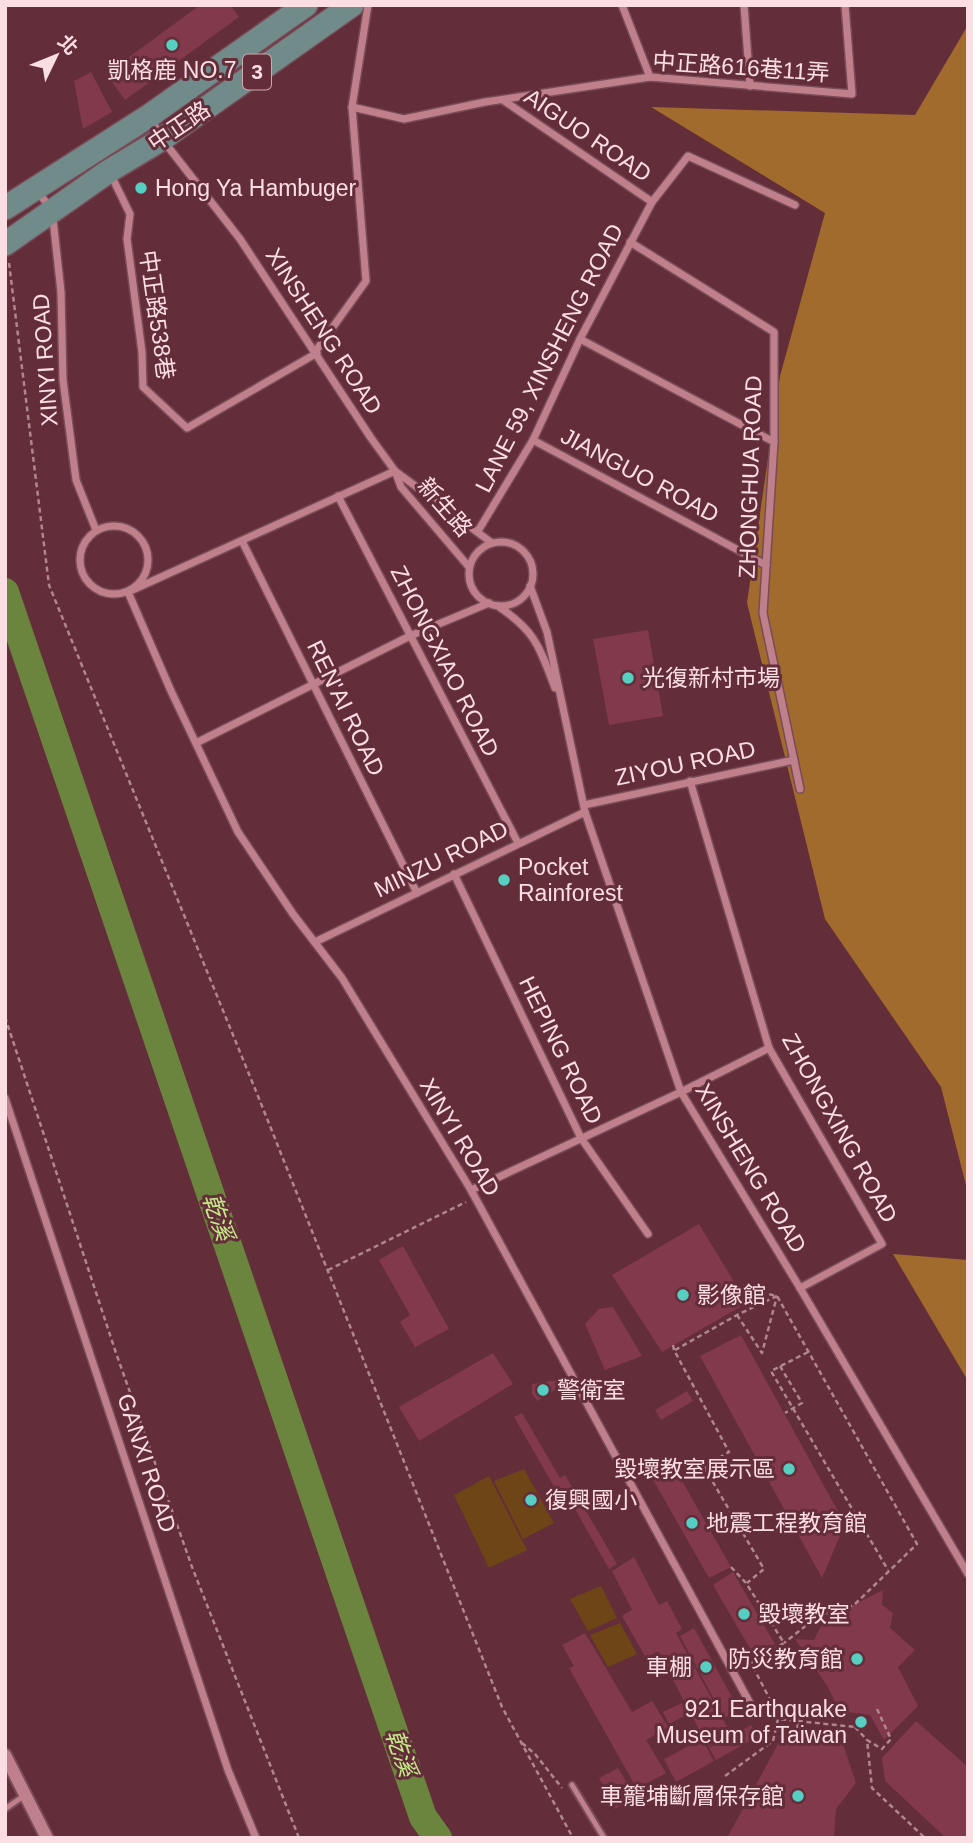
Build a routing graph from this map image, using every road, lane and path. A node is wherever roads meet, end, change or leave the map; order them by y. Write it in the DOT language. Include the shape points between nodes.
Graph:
graph roads {
  1 [pos="306,5"];
  2 [pos="352,5"];
  3 [pos="368,5"];
  4 [pos="622,5"];
  5 [pos="744,5"];
  6 [pos="845,5"];
  7 [pos="650,77"];
  8 [pos="750,86"];
  9 [pos="502,99"];
  10 [pos="352,107"];
  11 [pos="149,116"];
  12 [pos="162,139"];
  13 [pos="109,172"];
  14 [pos="35,189"];
  15 [pos="652,202"];
  16 [pos="795,205"];
  17 [pos="5,208"];
  18 [pos="52,210"];
  19 [pos="630,242"];
  20 [pos="6,243"];
  21 [pos="580,339"];
  22 [pos="316,352"];
  23 [pos="533,440"];
  24 [pos="774,442"];
  25 [pos="395,471"];
  26 [pos="338,496"];
  27 [pos="96,530"];
  28 [pos="478,531"];
  29 [pos="242,541"];
  30 [pos="492,543"];
  31 [pos="766,565"];
  32 [pos="469,567"];
  33 [pos="530,586"];
  34 [pos="128,592"];
  35 [pos="489,603"];
  36 [pos="498,606"];
  37 [pos="410,636"];
  38 [pos="313,685"];
  39 [pos="559,698"];
  40 [pos="196,743"];
  41 [pos="794,760"];
  42 [pos="690,781"];
  43 [pos="800,789"];
  44 [pos="584,808"];
  45 [pos="518,843"];
  46 [pos="454,874"];
  47 [pos="416,892"];
  48 [pos="315,942"];
  49 [pos="5,1017"];
  50 [pos="769,1048"];
  51 [pos="681,1092"];
  52 [pos="5,1098"];
  53 [pos="581,1138"];
  54 [pos="473,1194"];
  55 [pos="648,1234"];
  56 [pos="328,1270"];
  57 [pos="736,1287"];
  58 [pos="800,1288"];
  59 [pos="777,1296"];
  60 [pos="737,1315"];
  61 [pos="808,1352"];
  62 [pos="780,1366"];
  63 [pos="785,1413"];
  64 [pos="704,1467"];
  65 [pos="682,1480"];
  66 [pos="732,1567"];
  67 [pos="888,1570"];
  68 [pos="968,1574"];
  69 [pos="746,1583"];
  70 [pos="785,1643"];
  71 [pos="752,1707"];
  72 [pos="877,1709"];
  73 [pos="797,1733"];
  74 [pos="867,1740"];
  75 [pos="520,1741"];
  76 [pos="5,1755"];
  77 [pos="725,1776"];
  78 [pos="572,1784"];
  79 [pos="25,1795"];
  80 [pos="567,1795"];
  81 [pos="5,1809"];
  82 [pos="47,1838"];
  83 [pos="256,1838"];
  84 [pos="299,1838"];
  85 [pos="573,1838"];
  86 [pos="604,1838"];
  87 [pos="925,1838"];
  1 -- 11 [label="main road, 中正路 / 3"];
  2 -- 12 [label="main road, 中正路 / 3"];
  3 -- 10 [label="street"];
  4 -- 7 [label="street"];
  5 -- 8 [label="street"];
  6 -- 8 [label="street, 中正路616巷11弄" via="852,94"];
  7 -- 8 [label="street, 中正路616巷11弄"];
  7 -- 9 [label="street, 中正路616巷11弄"];
  9 -- 10 [label="street, 中正路616巷11弄" via="404,119"];
  9 -- 15 [label="street, AIGUO ROAD"];
  10 -- 22 [label="street" via="366,281"];
  11 -- 12 [label="street, XINSHENG ROAD"];
  11 -- 14 [label="main road, 中正路 / 3"];
  12 -- 13 [label="main road, 中正路 / 3"];
  12 -- 22 [label="street, XINSHENG ROAD" via="240,239"];
  13 -- 18 [label="main road, 中正路 / 3"];
  13 -- 22 [label="street, 中正路538巷" via="130,214 127,239 143,387 187,428"];
  14 -- 17 [label="main road, 中正路 / 3"];
  14 -- 18 [label="street"];
  15 -- 16 [label="street, LANE 59, XINSHENG ROAD" via="688,156"];
  15 -- 19 [label="street, LANE 59, XINSHENG ROAD"];
  18 -- 20 [label="main road, 中正路 / 3"];
  18 -- 27 [label="street, XINYI ROAD" via="70,442 76,480"];
  19 -- 21 [label="street, LANE 59, XINSHENG ROAD"];
  19 -- 24 [label="street, ZHONGHUA ROAD" via="774,331"];
  20 -- 56 [label="path" via="49,585"];
  21 -- 23 [label="street, LANE 59, XINSHENG ROAD"];
  21 -- 24 [label="street"];
  22 -- 25 [label="street, XINSHENG ROAD"];
  23 -- 28 [label="street, LANE 59, XINSHENG ROAD"];
  23 -- 31 [label="street, JIANGUO ROAD"];
  24 -- 31 [label="street, ZHONGHUA ROAD"];
  25 -- 26 [label="street"];
  25 -- 28 [label="street, XINSHENG ROAD"];
  25 -- 32 [label="street, 新生路" via="401,487"];
  26 -- 29 [label="street"];
  26 -- 37 [label="street, ZHONGXIAO ROAD"];
  27 -- 34 [label="street" via="82,548 81,570 86,581 105,594"];
  27 -- 34 [label="street" via="118,526 130,530 145,546 148,567 144,578"];
  28 -- 30 [label="street, XINSHENG ROAD"];
  29 -- 34 [label="street"];
  29 -- 38 [label="street, REN'AI ROAD"];
  30 -- 32 [label="street" via="477,552"];
  30 -- 33 [label="street" via="512,544 528,557"];
  31 -- 41 [label="street, ZHONGHUA ROAD" via="763,613"];
  32 -- 35 [label="street" via="474,592"];
  33 -- 36 [label="street" via="517,602"];
  33 -- 39 [label="street" via="547,632"];
  34 -- 40 [label="street, XINYI ROAD"];
  35 -- 36 [label="street, XINSHENG ROAD"];
  35 -- 37 [label="street"];
  36 -- 39 [label="street, XINSHENG ROAD" via="532,636"];
  37 -- 38 [label="street"];
  37 -- 45 [label="street, ZHONGXIAO ROAD"];
  38 -- 40 [label="street"];
  38 -- 47 [label="street, REN'AI ROAD"];
  39 -- 44 [label="street, XINSHENG ROAD"];
  40 -- 48 [label="street, XINYI ROAD" via="239,832"];
  41 -- 42 [label="street, ZIYOU ROAD"];
  41 -- 43 [label="street, ZHONGHUA ROAD"];
  42 -- 44 [label="street, ZIYOU ROAD"];
  42 -- 50 [label="street, ZHONGXING ROAD"];
  44 -- 45 [label="street, MINZU ROAD"];
  44 -- 51 [label="street, XINSHENG ROAD"];
  45 -- 46 [label="street, MINZU ROAD"];
  46 -- 47 [label="street, MINZU ROAD"];
  46 -- 53 [label="street, HEPING ROAD"];
  47 -- 48 [label="street, MINZU ROAD"];
  48 -- 54 [label="street, XINYI ROAD" via="342,978"];
  49 -- 84 [label="path" via="191,1567"];
  50 -- 51 [label="street"];
  50 -- 58 [label="street, ZHONGXING ROAD" via="882,1244"];
  51 -- 53 [label="street"];
  51 -- 58 [label="street, XINSHENG ROAD"];
  52 -- 83 [label="street, GANXI ROAD" via="228,1770"];
  53 -- 54 [label="street"];
  53 -- 55 [label="street, HEPING ROAD"];
  54 -- 56 [label="path"];
  54 -- 71 [label="street, XINYI ROAD"];
  56 -- 75 [label="path" via="502,1707"];
  57 -- 59 [label="path"];
  58 -- 68 [label="street, XINSHENG ROAD"];
  59 -- 60 [label="path"];
  59 -- 60 [label="path" via="762,1353"];
  59 -- 61 [label="path"];
  60 -- 64 [label="path" via="674,1348 729,1452"];
  61 -- 62 [label="path"];
  61 -- 67 [label="path" via="917,1544"];
  62 -- 63 [label="path, bridge" via="802,1403"];
  62 -- 67 [label="path" via="771,1371"];
  64 -- 65 [label="path"];
  64 -- 69 [label="path" via="764,1569"];
  66 -- 69 [label="path"];
  67 -- 70 [label="path" via="854,1605 818,1616"];
  69 -- 70 [label="path"];
  70 -- 73 [label="path" via="751,1663 775,1709 798,1719"];
  72 -- 74 [label="path" via="891,1739 882,1749"];
  74 -- 77 [label="path, bridge" via="855,1727 778,1719 774,1741"];
  74 -- 87 [label="path" via="872,1788"];
  75 -- 80 [label="path"];
  75 -- 85 [label="path"];
  76 -- 79 [label="street"];
  78 -- 86 [label="lane"];
  79 -- 81 [label="lane"];
  79 -- 82 [label="street"];
}
